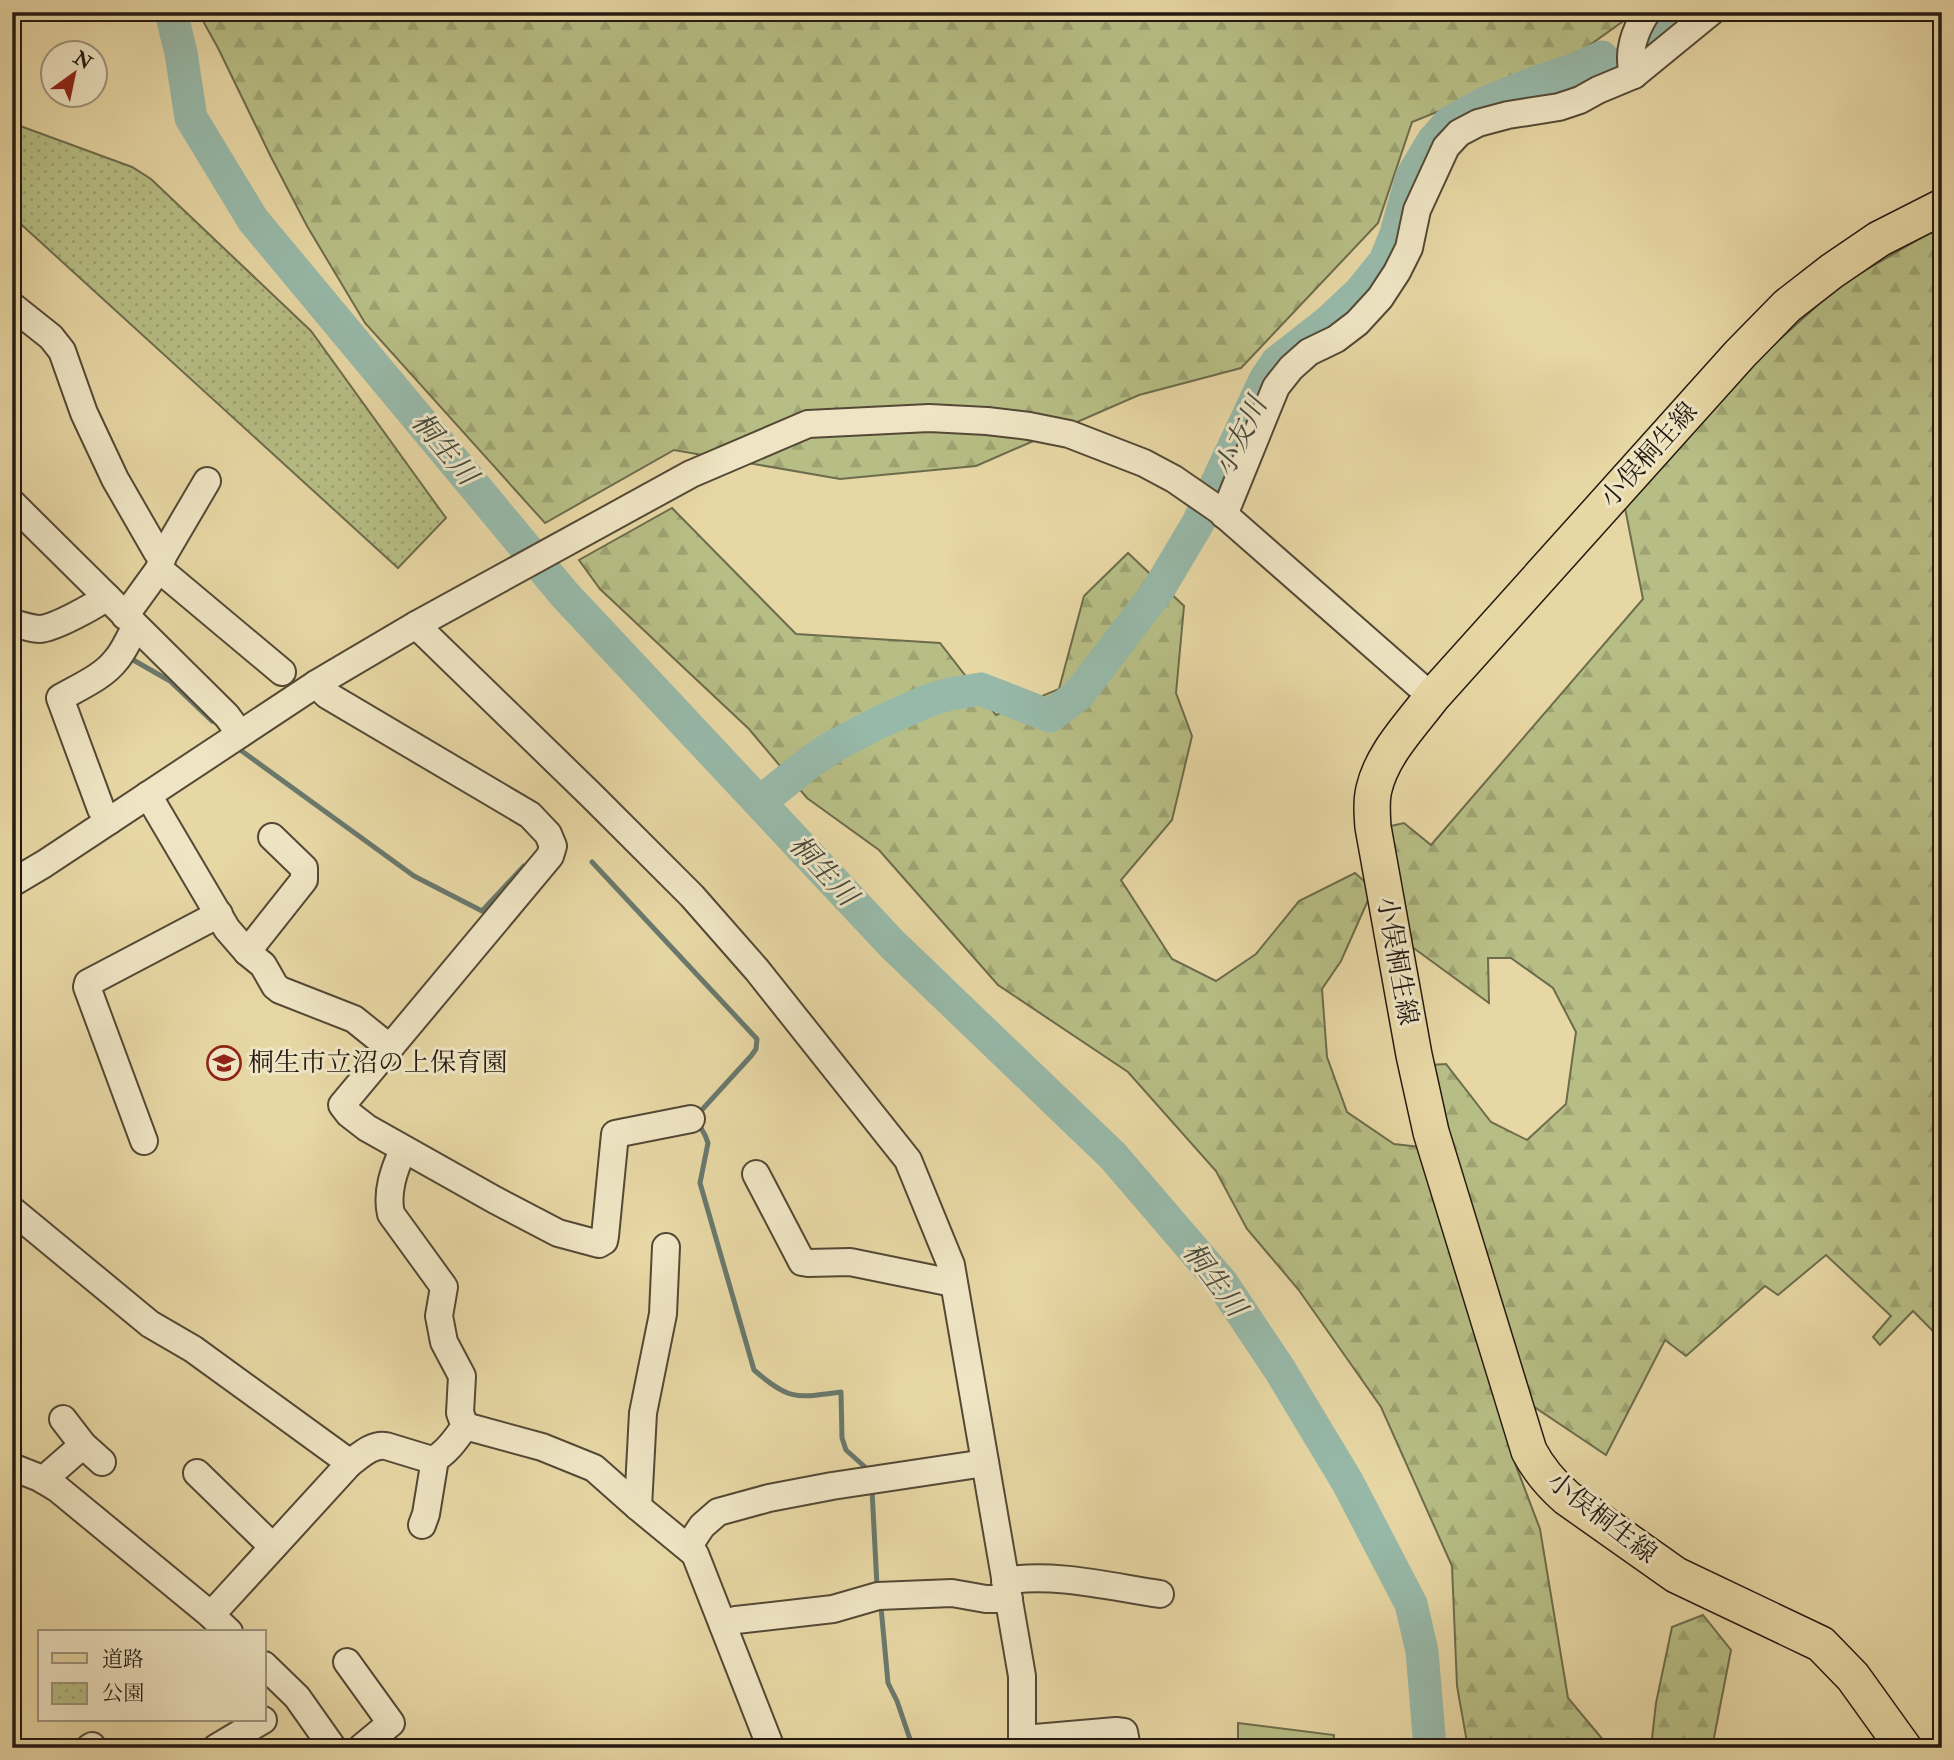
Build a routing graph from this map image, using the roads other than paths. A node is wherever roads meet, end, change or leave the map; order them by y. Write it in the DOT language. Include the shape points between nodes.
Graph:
graph roads {
  1 [pos="1647,12"];
  2 [pos="1711,12"];
  3 [pos="1633,63"];
  4 [pos="1942,207"];
  5 [pos="12,306"];
  6 [pos="207,481"];
  7 [pos="12,503"];
  8 [pos="1214,507"];
  9 [pos="161,562"];
  10 [pos="123,613"];
  11 [pos="12,623"];
  12 [pos="420,623"];
  13 [pos="282,672"];
  14 [pos="316,684"];
  15 [pos="1432,697"];
  16 [pos="240,734"];
  17 [pos="148,795"];
  18 [pos="110,821"];
  19 [pos="272,837"];
  20 [pos="12,883"];
  21 [pos="219,914"];
  22 [pos="247,952"];
  23 [pos="390,1048"];
  24 [pos="691,1119"];
  25 [pos="144,1141"];
  26 [pos="403,1150"];
  27 [pos="756,1174"];
  28 [pos="12,1210"];
  29 [pos="666,1247"];
  30 [pos="953,1283"];
  31 [pos="63,1419"];
  32 [pos="465,1426"];
  33 [pos="435,1458"];
  34 [pos="350,1463"];
  35 [pos="985,1463"];
  36 [pos="12,1466"];
  37 [pos="197,1473"];
  38 [pos="43,1480"];
  39 [pos="638,1507"];
  40 [pos="422,1525"];
  41 [pos="274,1547"];
  42 [pos="688,1547"];
  43 [pos="1007,1590"];
  44 [pos="1160,1594"];
  45 [pos="220,1624"];
  46 [pos="723,1625"];
  47 [pos="347,1662"];
  48 [pos="266,1667"];
  49 [pos="297,1697"];
  50 [pos="266,1718"];
  51 [pos="259,1722"];
  52 [pos="1022,1742"];
  53 [pos="216,1748"];
  54 [pos="334,1748"];
  55 [pos="361,1748"];
  56 [pos="771,1748"];
  57 [pos="1127,1748"];
  58 [pos="1904,1748"];
  1 -- 3 [label="street" via="1637,28"];
  2 -- 3 [label="street"];
  3 -- 8 [label="street" via="1580,100 1478,123 1459,133 1446,147 1417,210 1409,248 1381,298 1357,323 1291,368 1276,387"];
  4 -- 15 [label="main road, 小俣桐生線" via="1879,239 1787,306"];
  5 -- 9 [label="street" via="62,351 84,413"];
  6 -- 9 [label="street"];
  7 -- 10 [label="street"];
  8 -- 12 [label="street" via="1143,463 1069,435 1029,426 929,418 808,424 691,474"];
  8 -- 15 [label="street"];
  9 -- 10 [label="street"];
  9 -- 13 [label="street"];
  10 -- 11 [label="street" via="80,612 45,629"];
  10 -- 16 [label="street"];
  10 -- 18 [label="street" via="127,639 117,660 60,698 101,809"];
  12 -- 14 [label="street"];
  12 -- 30 [label="street" via="692,896 757,970 908,1160 947,1251"];
  14 -- 16 [label="street"];
  14 -- 23 [label="street" via="327,695 530,815 562,852 550,856"];
  15 -- 58 [label="main road, 小俣桐生線" via="1378,775 1373,827 1431,1132 1529,1451 1550,1483 1676,1575 1821,1644 1853,1677"];
  16 -- 17 [label="street"];
  17 -- 18 [label="street"];
  17 -- 21 [label="street"];
  18 -- 20 [label="street"];
  19 -- 22 [label="street" via="304,868 304,880"];
  21 -- 22 [label="street"];
  21 -- 25 [label="street" via="90,981 87,987"];
  22 -- 23 [label="street" via="281,990 354,1019"];
  23 -- 26 [label="street" via="342,1105 367,1128"];
  24 -- 26 [label="street" via="615,1133 605,1236 599,1244 558,1233"];
  26 -- 32 [label="street" via="388,1202 391,1214 444,1287 439,1316 444,1342 461,1376 460,1412"];
  27 -- 30 [label="street" via="802,1262 850,1262"];
  28 -- 34 [label="street" via="150,1324 194,1349"];
  29 -- 39 [label="street" via="663,1314 643,1413"];
  30 -- 35 [label="street"];
  31 -- 38 [label="street" via="93,1453"];
  32 -- 33 [label="street"];
  32 -- 39 [label="street" via="542,1447 594,1468"];
  33 -- 34 [label="street" via="380,1445"];
  33 -- 40 [label="street"];
  34 -- 41 [label="street"];
  35 -- 42 [label="street" via="769,1497 718,1512"];
  35 -- 43 [label="street"];
  36 -- 38 [label="street"];
  37 -- 41 [label="street"];
  38 -- 45 [label="street"];
  39 -- 42 [label="street"];
  41 -- 45 [label="street"];
  42 -- 46 [label="street" via="695,1554"];
  43 -- 44 [label="street" via="1024,1578 1046,1578"];
  43 -- 46 [label="street" via="986,1599 952,1593 878,1596 833,1609"];
  43 -- 52 [label="street" via="1022,1676"];
  46 -- 56 [label="street"];
  47 -- 55 [label="street" via="391,1723"];
  48 -- 49 [label="street"];
  49 -- 50 [label="street"];
  49 -- 54 [label="street"];
  51 -- 53 [label="street"];
  52 -- 57 [label="street" via="1116,1731 1124,1732"];
}
